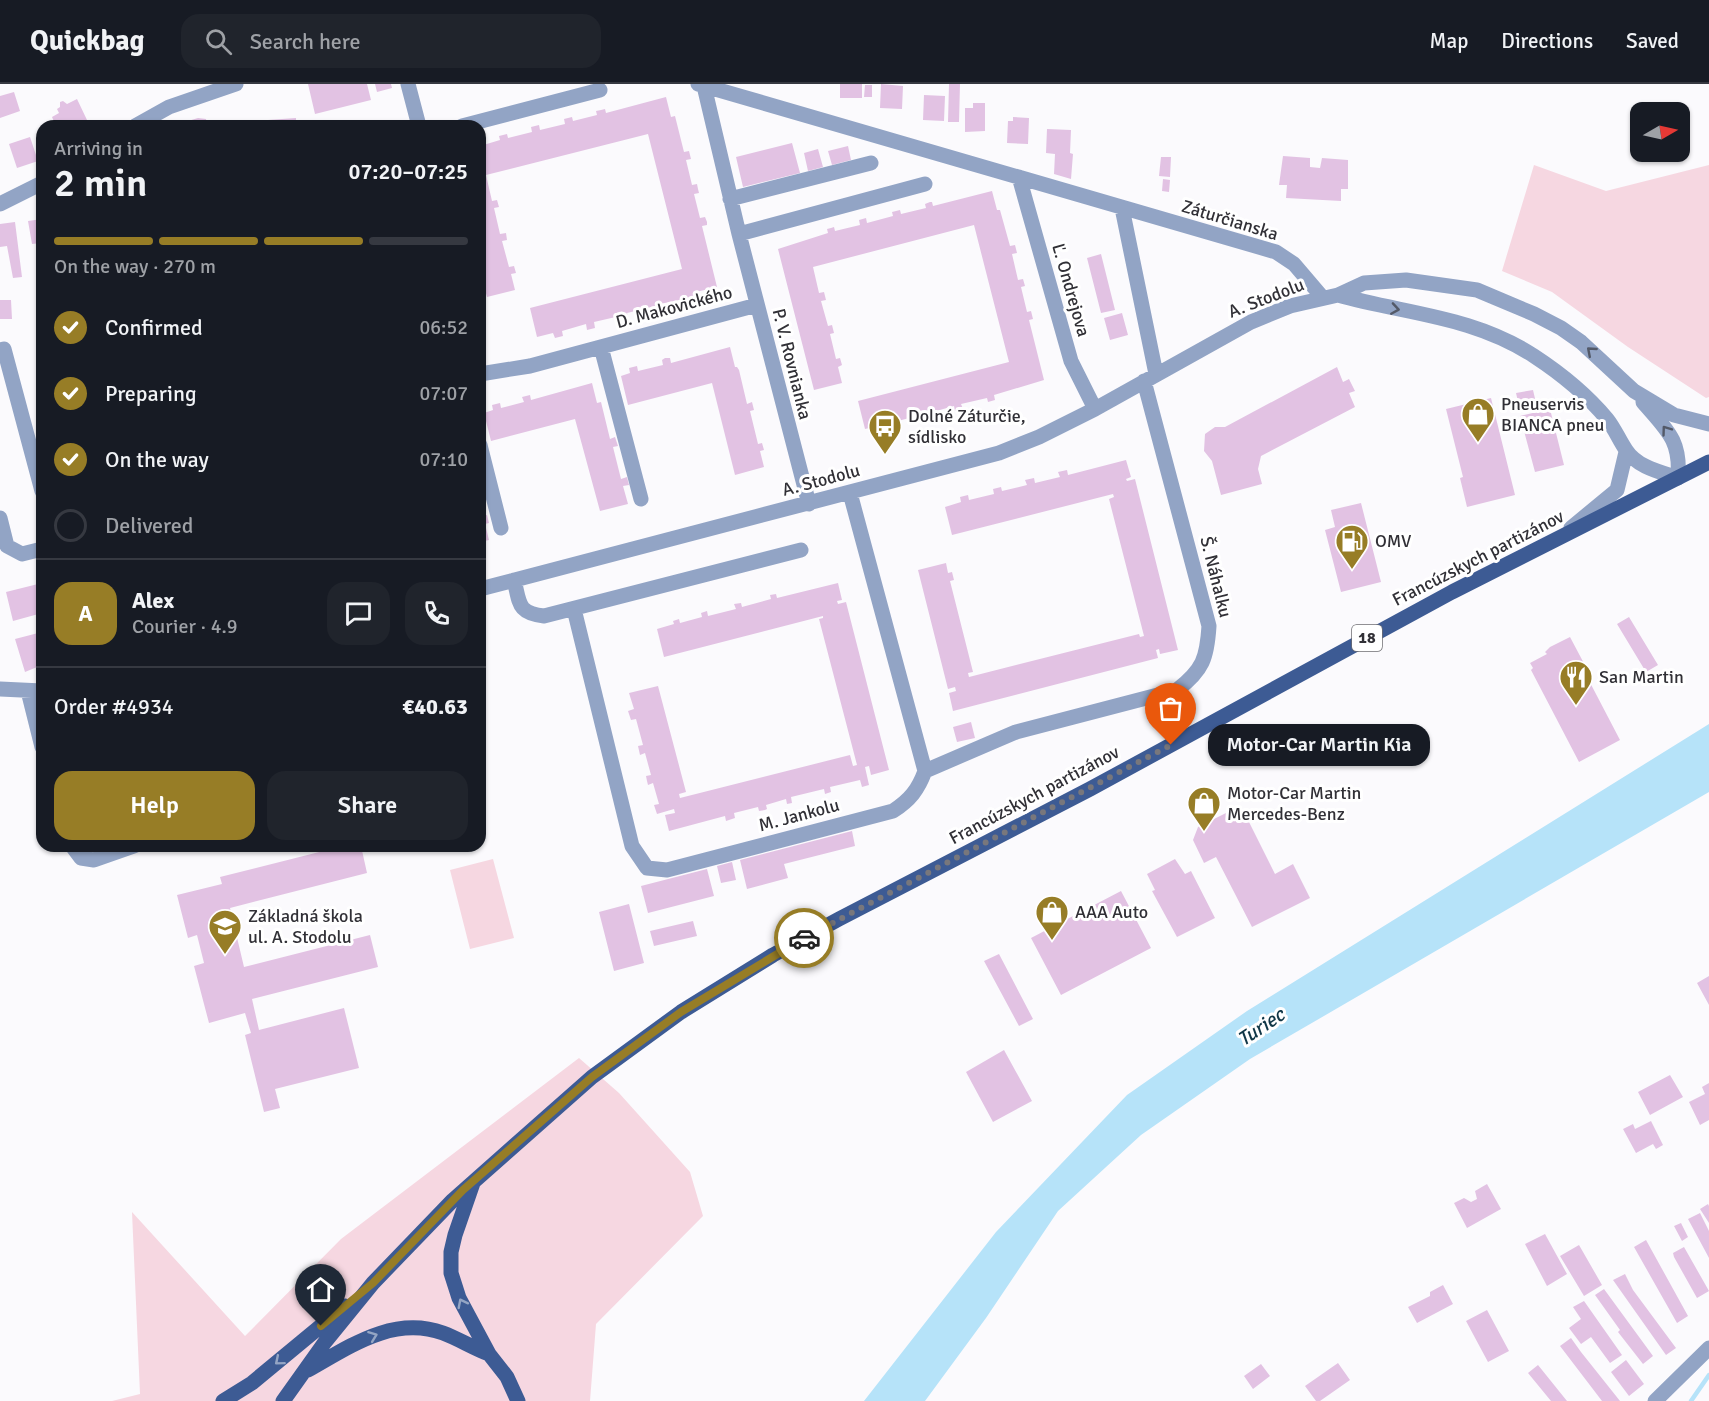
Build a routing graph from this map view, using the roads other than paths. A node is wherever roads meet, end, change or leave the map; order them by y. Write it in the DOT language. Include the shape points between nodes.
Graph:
graph roads {
  1 [pos="236,84"];
  2 [pos="408,84"];
  3 [pos="701,85"];
  4 [pos="600,90"];
  5 [pos="145,120"];
  6 [pos="417,120"];
  7 [pos="485,120"];
  8 [pos="872,163"];
  9 [pos="1019,177"];
  10 [pos="925,184"];
  11 [pos="36,186"];
  12 [pos="730,199"];
  13 [pos="0,204"];
  14 [pos="1122,208"];
  15 [pos="739,234"];
  16 [pos="1330,297"];
  17 [pos="757,305"];
  18 [pos="600,347"];
  19 [pos="0,350"];
  20 [pos="486,371"];
  21 [pos="1150,377"];
  22 [pos="1634,391"];
  23 [pos="1095,409"];
  24 [pos="1709,424"];
  25 [pos="1626,452"];
  26 [pos="1709,462"];
  27 [pos="36,469"];
  28 [pos="486,469"];
  29 [pos="1678,478"];
  30 [pos="850,493"];
  31 [pos="641,499"];
  32 [pos="809,504"];
  33 [pos="0,518"];
  34 [pos="501,528"];
  35 [pos="1558,538"];
  36 [pos="36,550"];
  37 [pos="801,550"];
  38 [pos="513,580"];
  39 [pos="486,587"];
  40 [pos="574,609"];
  41 [pos="0,689"];
  42 [pos="35,691"];
  43 [pos="925,771"];
  44 [pos="76,852"];
  45 [pos="117,852"];
  46 [pos="474,1180"];
  47 [pos="373,1283"];
  48 [pos="1709,1348"];
  49 [pos="489,1354"];
  50 [pos="303,1373"];
  51 [pos="223,1401"];
  52 [pos="283,1401"];
  53 [pos="518,1401"];
  54 [pos="1655,1401"];
  1 -- 5 [label="street" via="169,106"];
  2 -- 6 [label="street"];
  3 -- 9 [label="street, Záturčianska"];
  3 -- 12 [label="street, P. V. Rovnianka"];
  4 -- 7 [label="street"];
  8 -- 12 [label="street"];
  9 -- 14 [label="street, Záturčianska"];
  9 -- 23 [label="street, Ľ. Ondrejova" via="1071,361"];
  10 -- 15 [label="street"];
  11 -- 13 [label="street"];
  12 -- 15 [label="street, P. V. Rovnianka"];
  14 -- 16 [label="street, Záturčianska" via="1276,252"];
  14 -- 21 [label="street, Š. Náhalku"];
  15 -- 17 [label="street, P. V. Rovnianka"];
  16 -- 21 [label="street, A. Stodolu" via="1290,306 1251,322"];
  22 -- 16 [label="street, one-way" via="1561,328 1477,290 1406,280 1364,283"];
  16 -- 25 [label="street, one-way" via="1455,320 1514,344 1554,370 1589,400 1608,419"];
  17 -- 18 [label="street, D. Makovického"];
  17 -- 32 [label="street, P. V. Rovnianka"];
  18 -- 20 [label="street, D. Makovického" via="530,366"];
  18 -- 31 [label="street, D. Makovického"];
  19 -- 27 [label="street" via="4,350"];
  21 -- 23 [label="street, A. Stodolu"];
  21 -- 43 [label="street, Š. Náhalku" via="1209,626 1204,661 1196,676 1177,690 1016,732"];
  22 -- 24 [label="street" via="1674,415"];
  29 -- 22 [label="street, one-way" via="1680,457 1670,433"];
  23 -- 30 [label="street, A. Stodolu" via="999,453"];
  25 -- 29 [label="street" via="1648,468"];
  25 -- 35 [label="street" via="1617,490"];
  26 -- 29 [label="main road, Francúzskych partizánov / 18"];
  28 -- 34 [label="street"];
  29 -- 35 [label="main road, Francúzskych partizánov / 18"];
  30 -- 32 [label="street, A. Stodolu"];
  30 -- 43 [label="street"];
  32 -- 38 [label="street, A. Stodolu"];
  33 -- 36 [label="street" via="8,546 22,554"];
  35 -- 46 [label="main road, Francúzskych partizánov / 18" via="773,955 626,1050"];
  37 -- 40 [label="street"];
  38 -- 39 [label="street, A. Stodolu"];
  38 -- 40 [label="street" via="522,609 530,615"];
  40 -- 43 [label="street, M. Jankolu" via="632,846 647,868 668,870 893,811 909,801"];
  41 -- 42 [label="street"];
  44 -- 45 [label="street" via="81,858 94,860"];
  46 -- 47 [label="main road, 18"];
  49 -- 46 [label="main road, one-way" via="459,1298 451,1273 455,1235"];
  47 -- 50 [label="main road, 18"];
  47 -- 51 [label="main road, one-way" via="252,1383"];
  48 -- 54 [label="street"];
  50 -- 49 [label="main road, one-way" via="360,1340 411,1326 441,1332"];
  49 -- 53 [label="main road" via="507,1377"];
  50 -- 52 [label="main road, 18"];
}
